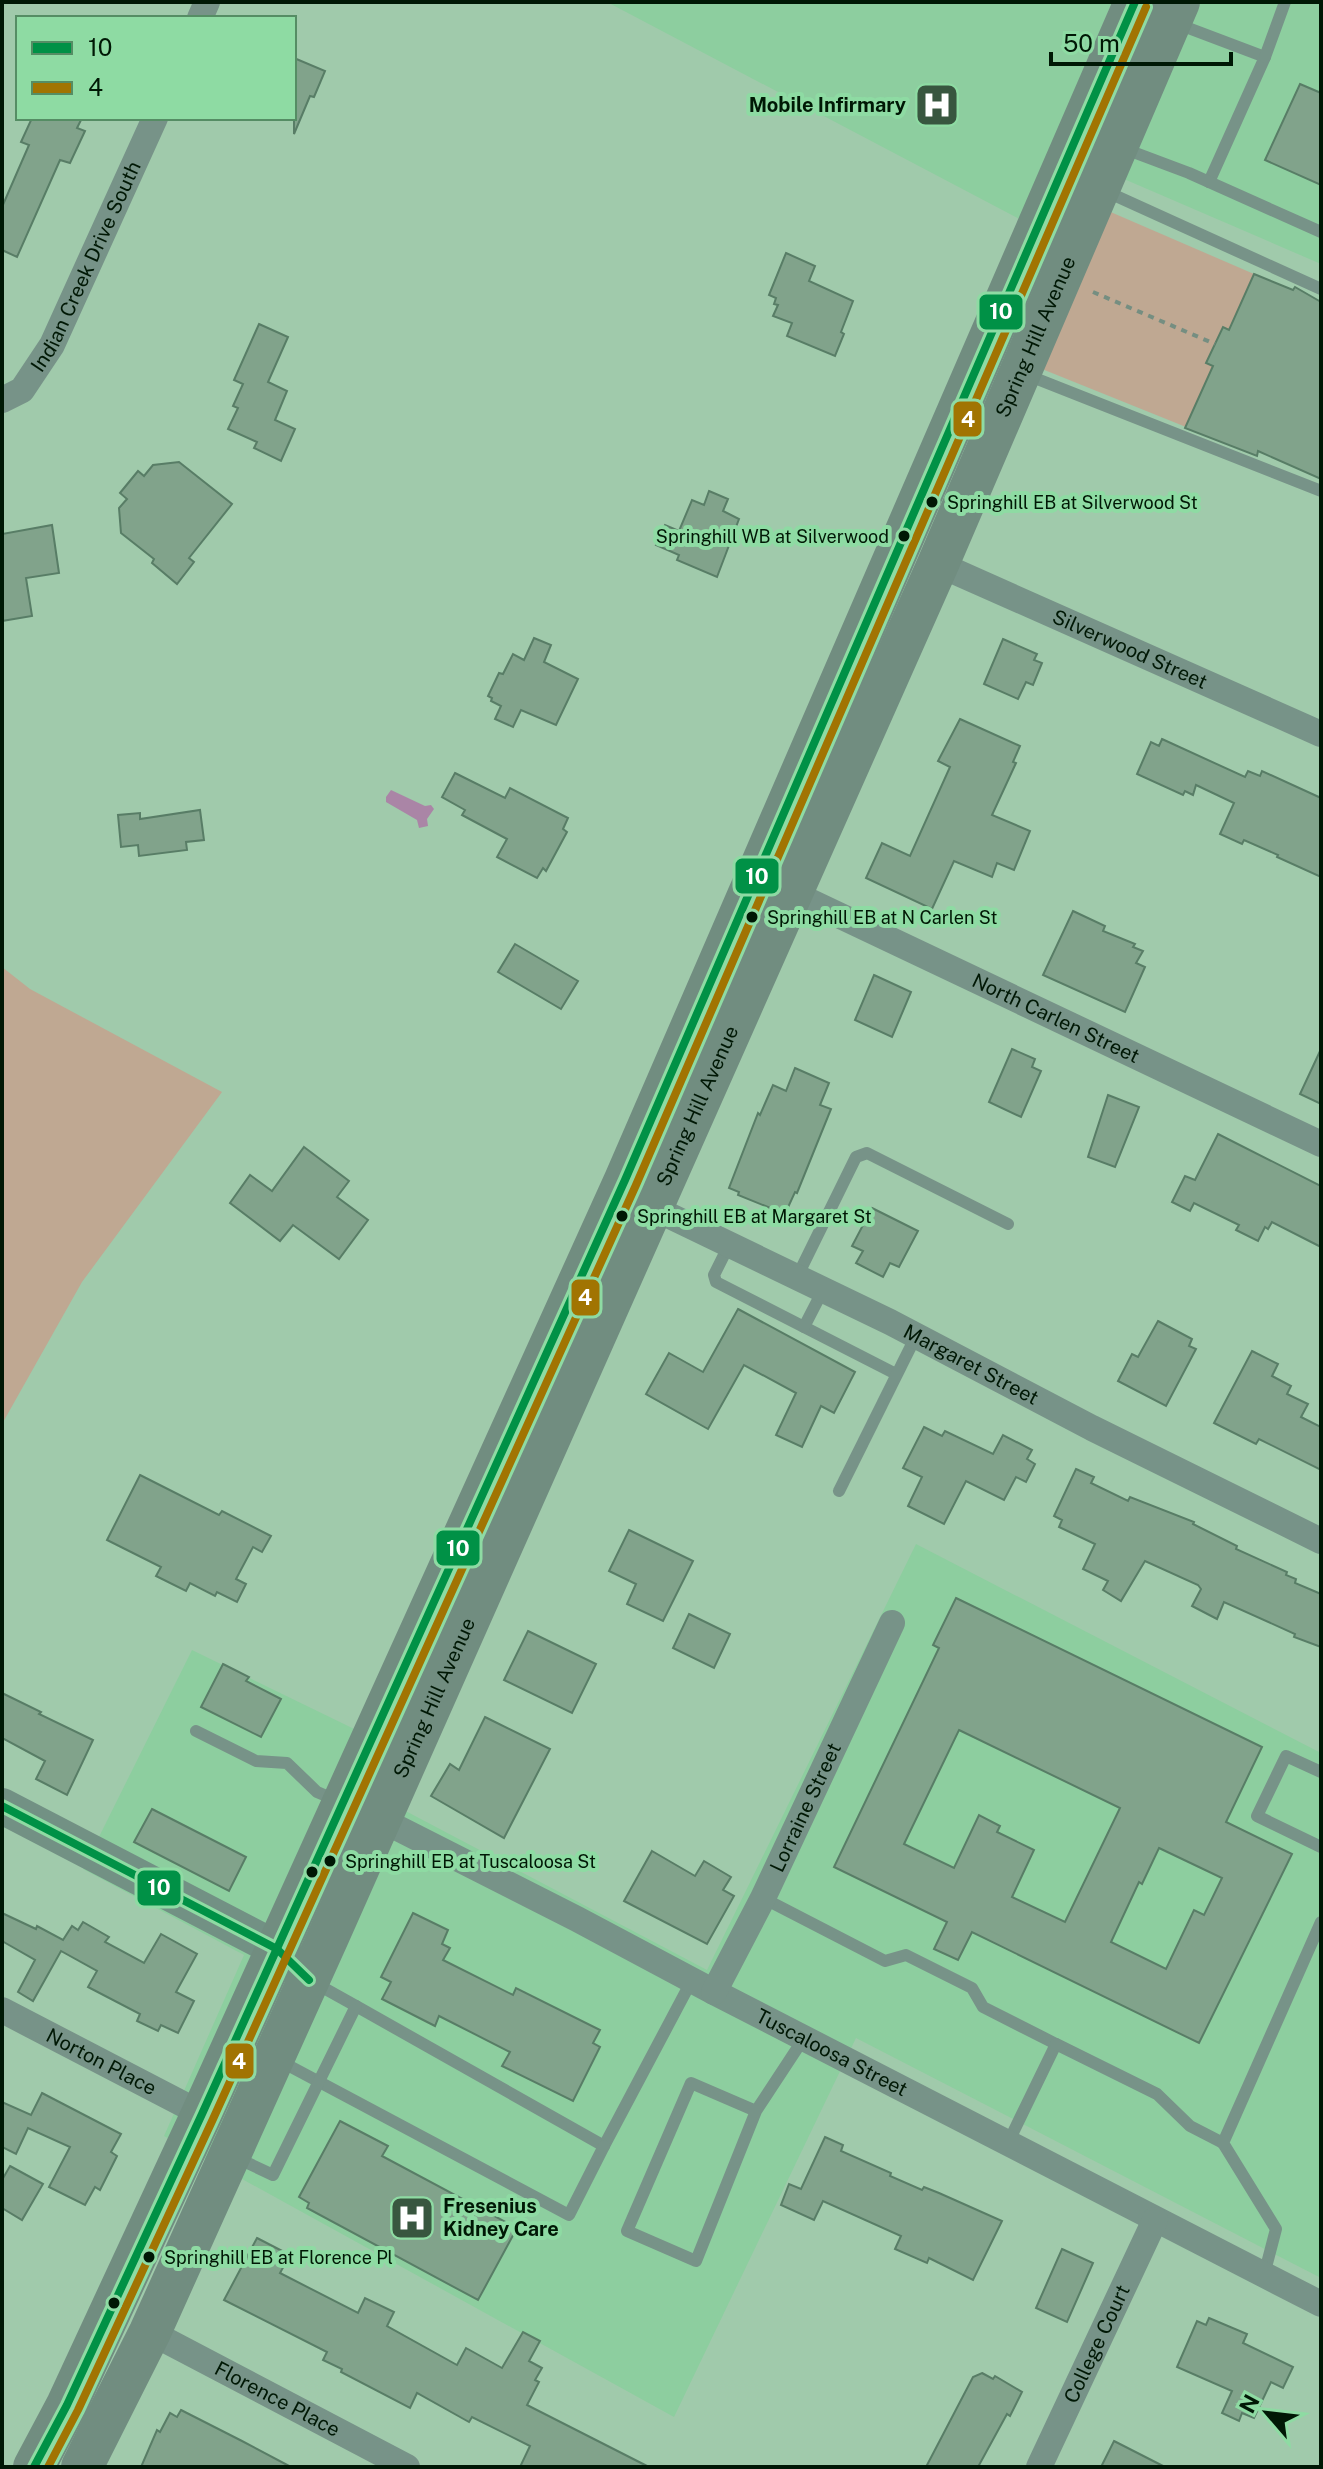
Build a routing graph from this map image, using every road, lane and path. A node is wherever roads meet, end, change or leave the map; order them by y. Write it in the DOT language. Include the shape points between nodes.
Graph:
graph roads {
  1 [pos="1285,2"];
  2 [pos="1162,9"];
  3 [pos="1265,57"];
  4 [pos="154,120"];
  5 [pos="1082,125"];
  6 [pos="1119,144"];
  7 [pos="1209,182"];
  8 [pos="1100,189"];
  9 [pos="1321,232"];
  10 [pos="1321,289"];
  11 [pos="1093,292"];
  12 [pos="1215,344"];
  13 [pos="1021,373"];
  14 [pos="2,400"];
  15 [pos="1321,491"];
  16 [pos="938,564"];
  17 [pos="1321,734"];
  18 [pos="792,893"];
  19 [pos="1321,1144"];
  20 [pos="636,1200"];
  21 [pos="1008,1224"];
  22 [pos="729,1245"];
  23 [pos="797,1277"];
  24 [pos="823,1290"];
  25 [pos="804,1327"];
  26 [pos="916,1336"];
  27 [pos="896,1374"];
  28 [pos="839,1491"];
  29 [pos="1321,1541"];
  30 [pos="892,1623"];
  31 [pos="196,1731"];
  32 [pos="1321,1772"];
  33 [pos="342,1803"];
  34 [pos="2,1806"];
  35 [pos="380,1818"];
  36 [pos="1321,1847"];
  37 [pos="763,1898"];
  38 [pos="1321,1922"];
  39 [pos="277,1949"];
  40 [pos="309,1980"];
  41 [pos="703,1986"];
  42 [pos="356,2006"];
  43 [pos="2,2010"];
  44 [pos="804,2038"];
  45 [pos="1056,2044"];
  46 [pos="274,2057"];
  47 [pos="319,2080"];
  48 [pos="756,2111"];
  49 [pos="202,2114"];
  50 [pos="1008,2143"];
  51 [pos="1223,2143"];
  52 [pos="604,2146"];
  53 [pos="230,2155"];
  54 [pos="1155,2220"];
  55 [pos="1264,2275"];
  56 [pos="1321,2304"];
  57 [pos="150,2332"];
  58 [pos="34,2467"];
  59 [pos="82,2467"];
  60 [pos="407,2467"];
  61 [pos="1039,2467"];
  1 -- 3 [label="lane"];
  2 -- 3 [label="lane"];
  2 -- 5 [label="main road, Spring Hill Avenue"];
  2 -- 6 [label="main road, Spring Hill Avenue"];
  3 -- 7 [label="lane"];
  4 -- 14 [label="street, Indian Creek Drive South" via="52,345 22,390"];
  5 -- 6 [label="lane"];
  5 -- 20 [label="main road, Spring Hill Avenue"];
  6 -- 7 [label="lane"];
  6 -- 8 [label="main road, Spring Hill Avenue"];
  7 -- 9 [label="lane"];
  8 -- 10 [label="lane"];
  8 -- 13 [label="main road, Spring Hill Avenue"];
  11 -- 12 [label="path"];
  13 -- 15 [label="lane"];
  13 -- 16 [label="main road, Spring Hill Avenue"];
  16 -- 17 [label="street, Silverwood Street"];
  16 -- 18 [label="main road, Spring Hill Avenue"];
  18 -- 19 [label="street, North Carlen Street"];
  18 -- 20 [label="main road, Spring Hill Avenue"];
  20 -- 22 [label="street, Margaret Street"];
  20 -- 33 [label="main road, Spring Hill Avenue"];
  20 -- 35 [label="main road, Spring Hill Avenue"];
  21 -- 23 [label="lane" via="867,1153 856,1157"];
  22 -- 23 [label="street, Margaret Street"];
  22 -- 25 [label="lane" via="714,1275 716,1282"];
  23 -- 24 [label="street, Margaret Street"];
  24 -- 25 [label="lane"];
  24 -- 26 [label="street, Margaret Street"];
  25 -- 27 [label="lane"];
  26 -- 27 [label="lane"];
  26 -- 29 [label="street, Margaret Street"];
  27 -- 28 [label="lane"];
  30 -- 37 [label="street, Lorraine Street"];
  31 -- 33 [label="lane" via="256,1761 287,1763 317,1792"];
  32 -- 36 [label="lane" via="1286,1756 1257,1816"];
  33 -- 35 [label="street, Tuscaloosa Street"];
  33 -- 39 [label="main road, Spring Hill Avenue"];
  34 -- 39 [label="street"];
  35 -- 40 [label="main road, Spring Hill Avenue"];
  35 -- 41 [label="street, Tuscaloosa Street"];
  37 -- 41 [label="street, Lorraine Street"];
  37 -- 45 [label="lane" via="885,1961 906,1955 972,1988 983,2007"];
  38 -- 51 [label="lane"];
  39 -- 40 [label="street"];
  39 -- 49 [label="main road, Spring Hill Avenue"];
  40 -- 42 [label="lane"];
  40 -- 46 [label="main road, Spring Hill Avenue"];
  41 -- 44 [label="street, Tuscaloosa Street"];
  41 -- 52 [label="lane"];
  42 -- 47 [label="lane"];
  42 -- 52 [label="lane"];
  43 -- 49 [label="street, Norton Place"];
  44 -- 48 [label="lane"];
  44 -- 50 [label="street, Tuscaloosa Street"];
  45 -- 50 [label="lane"];
  45 -- 51 [label="lane" via="1157,2094 1190,2126"];
  46 -- 47 [label="lane"];
  46 -- 53 [label="main road, Spring Hill Avenue"];
  47 -- 52 [label="lane" via="569,2215"];
  47 -- 53 [label="lane" via="273,2175"];
  48 -- 48 [label="lane" via="691,2083 627,2231 696,2261"];
  49 -- 58 [label="main road, Spring Hill Avenue"];
  50 -- 54 [label="street, Tuscaloosa Street"];
  51 -- 55 [label="lane" via="1276,2229"];
  53 -- 57 [label="main road, Spring Hill Avenue"];
  54 -- 55 [label="street, Tuscaloosa Street"];
  54 -- 61 [label="street, College Court"];
  55 -- 56 [label="street, Tuscaloosa Street"];
  57 -- 59 [label="main road, Spring Hill Avenue"];
  57 -- 60 [label="street, Florence Place"];
}
